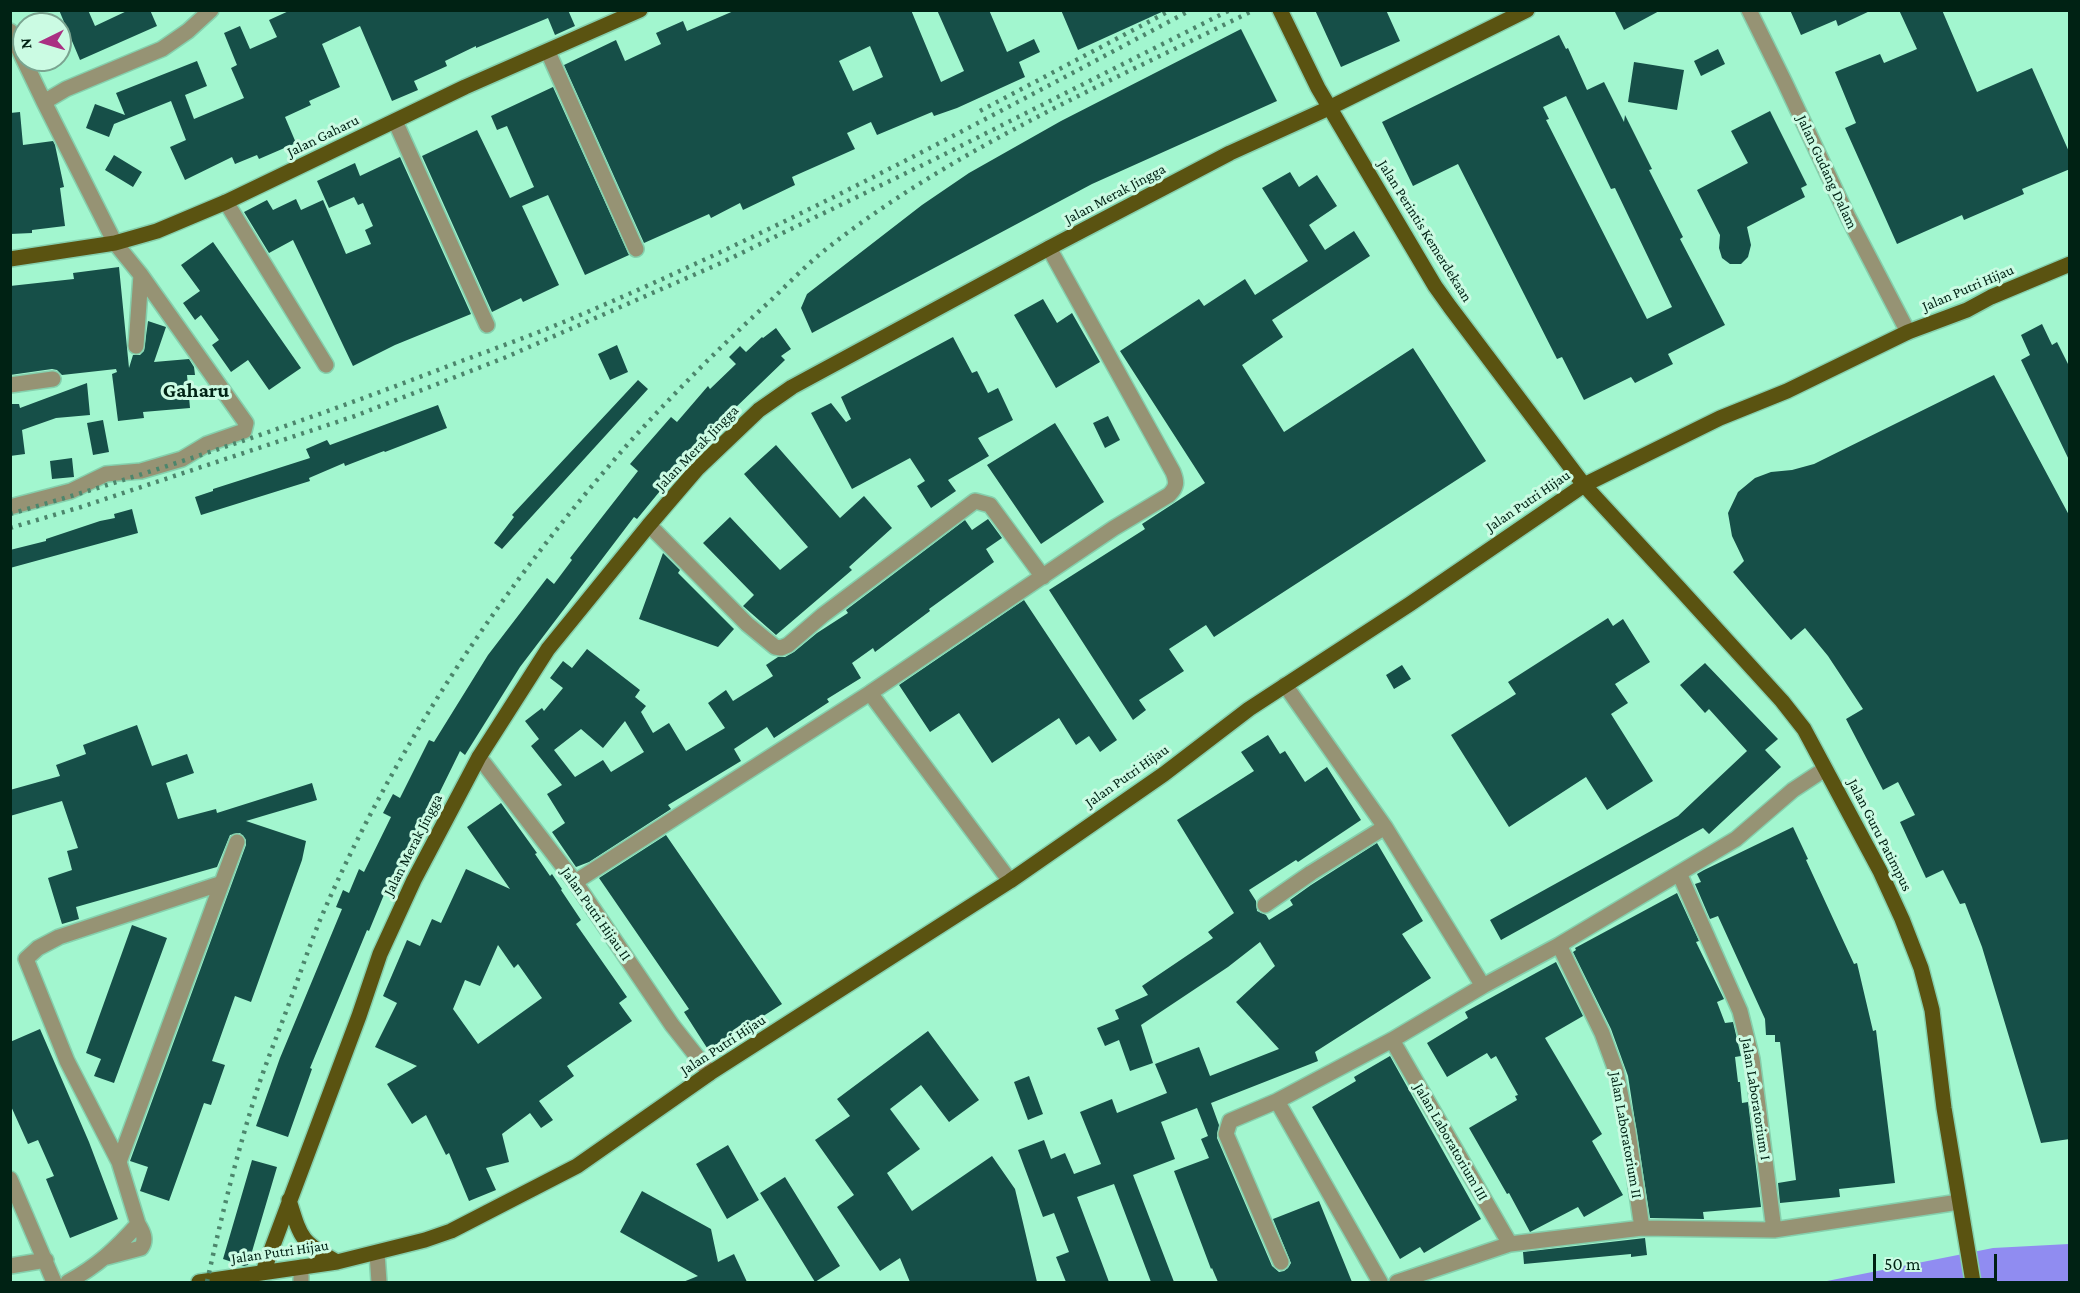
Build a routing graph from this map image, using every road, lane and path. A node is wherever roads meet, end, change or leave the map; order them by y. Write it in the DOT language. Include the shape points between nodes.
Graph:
graph roads {
  1 [pos="211,10"];
  2 [pos="1280,10"];
  3 [pos="1527,10"];
  4 [pos="1749,10"];
  5 [pos="635,11"];
  6 [pos="10,31"];
  7 [pos="548,52"];
  8 [pos="44,102"];
  9 [pos="1329,108"];
  10 [pos="395,121"];
  11 [pos="226,202"];
  12 [pos="115,243"];
  13 [pos="1049,248"];
  14 [pos="636,249"];
  15 [pos="10,259"];
  16 [pos="2070,264"];
  17 [pos="141,275"];
  18 [pos="487,325"];
  19 [pos="1908,332"];
  20 [pos="136,346"];
  21 [pos="326,365"];
  22 [pos="53,379"];
  23 [pos="10,385"];
  24 [pos="1584,485"];
  25 [pos="10,507"];
  26 [pos="649,525"];
  27 [pos="1043,577"];
  28 [pos="1286,685"];
  29 [pos="870,693"];
  30 [pos="479,757"];
  31 [pos="1825,768"];
  32 [pos="1385,827"];
  33 [pos="237,842"];
  34 [pos="1679,873"];
  35 [pos="1010,881"];
  36 [pos="222,882"];
  37 [pos="575,882"];
  38 [pos="1265,905"];
  39 [pos="1559,945"];
  40 [pos="1483,986"];
  41 [pos="1392,1040"];
  42 [pos="710,1073"];
  43 [pos="1277,1101"];
  44 [pos="118,1162"];
  45 [pos="10,1179"];
  46 [pos="289,1200"];
  47 [pos="1959,1202"];
  48 [pos="1642,1228"];
  49 [pos="1774,1230"];
  50 [pos="1510,1244"];
  51 [pos="377,1253"];
  52 [pos="46,1260"];
  53 [pos="337,1262"];
  54 [pos="1281,1262"];
  55 [pos="10,1266"];
  56 [pos="263,1272"];
  57 [pos="301,1275"];
  58 [pos="54,1282"];
  59 [pos="68,1282"];
  60 [pos="199,1282"];
  61 [pos="379,1282"];
  62 [pos="1380,1282"];
  63 [pos="1397,1282"];
  64 [pos="1973,1282"];
  1 -- 8 [label="street" via="162,49"];
  2 -- 9 [label="main road, Jalan Perintis Kemerdekaan"];
  3 -- 9 [label="main road, Jalan Merak Jingga"];
  4 -- 19 [label="street, Jalan Gudang Dalam"];
  5 -- 7 [label="main road, Jalan Gaharu"];
  6 -- 8 [label="street"];
  7 -- 10 [label="main road, Jalan Gaharu"];
  7 -- 14 [label="street"];
  8 -- 12 [label="street"];
  9 -- 13 [label="main road, Jalan Merak Jingga" via="1230,153"];
  9 -- 24 [label="main road, Jalan Perintis Kemerdekaan" via="1435,286"];
  10 -- 11 [label="main road, Jalan Gaharu"];
  10 -- 18 [label="street"];
  11 -- 12 [label="main road, Jalan Gaharu" via="157,231"];
  11 -- 21 [label="street"];
  12 -- 15 [label="main road, Jalan Gaharu"];
  12 -- 17 [label="street"];
  13 -- 26 [label="main road, Jalan Merak Jingga" via="792,387 759,410 697,469"];
  13 -- 27 [label="street" via="1177,482 1169,495"];
  16 -- 19 [label="main road, Jalan Putri Hijau"];
  17 -- 20 [label="street"];
  17 -- 25 [label="street" via="246,423 244,431 207,444 182,459 141,471 106,474 71,491"];
  19 -- 24 [label="main road, Jalan Putri Hijau"];
  22 -- 23 [label="street"];
  24 -- 28 [label="main road, Jalan Putri Hijau"];
  24 -- 31 [label="main road, Jalan Guru Patimpus" via="1782,701 1804,729"];
  26 -- 27 [label="street" via="747,624 775,647 782,648 975,501 990,505"];
  26 -- 30 [label="main road, Jalan Merak Jingga" via="548,648"];
  27 -- 29 [label="street"];
  28 -- 32 [label="street"];
  28 -- 35 [label="main road, Jalan Putri Hijau"];
  29 -- 35 [label="street"];
  29 -- 37 [label="street"];
  30 -- 37 [label="street, Jalan Putri Hijau II"];
  30 -- 46 [label="main road, Jalan Merak Jingga" via="380,954"];
  31 -- 34 [label="street" via="1736,839"];
  31 -- 47 [label="main road, Jalan Guru Patimpus" via="1880,871 1919,960 1932,1010"];
  32 -- 38 [label="street"];
  32 -- 40 [label="street"];
  33 -- 36 [label="street"];
  34 -- 39 [label="street"];
  34 -- 49 [label="street, Jalan Laboratorium I" via="1740,1011 1752,1059"];
  35 -- 42 [label="main road, Jalan Putri Hijau"];
  36 -- 44 [label="street"];
  36 -- 44 [label="street" via="59,937 26,959 67,1060"];
  37 -- 42 [label="street, Jalan Putri Hijau II" via="672,1025"];
  39 -- 40 [label="street"];
  39 -- 48 [label="street, Jalan Laboratorium II" via="1616,1071"];
  40 -- 41 [label="street"];
  41 -- 43 [label="street"];
  41 -- 50 [label="street, Jalan Laboratorium III"];
  42 -- 51 [label="main road, Jalan Putri Hijau" via="577,1166 451,1231"];
  43 -- 54 [label="street" via="1230,1122 1226,1134"];
  43 -- 62 [label="street"];
  44 -- 59 [label="street" via="143,1231 141,1248 107,1257"];
  45 -- 52 [label="street"];
  46 -- 53 [label="main road" via="304,1241"];
  46 -- 56 [label="main road, Jalan Merak Jingga"];
  47 -- 49 [label="street"];
  47 -- 64 [label="main road, Jalan Guru Patimpus"];
  48 -- 49 [label="street"];
  48 -- 50 [label="street"];
  50 -- 63 [label="street"];
  51 -- 53 [label="main road, Jalan Putri Hijau"];
  51 -- 61 [label="street"];
  52 -- 55 [label="street"];
  52 -- 58 [label="street"];
  53 -- 57 [label="main road, Jalan Putri Hijau"];
  56 -- 57 [label="main road, Jalan Putri Hijau"];
  56 -- 60 [label="main road, Jalan Putri Hijau"];
}
